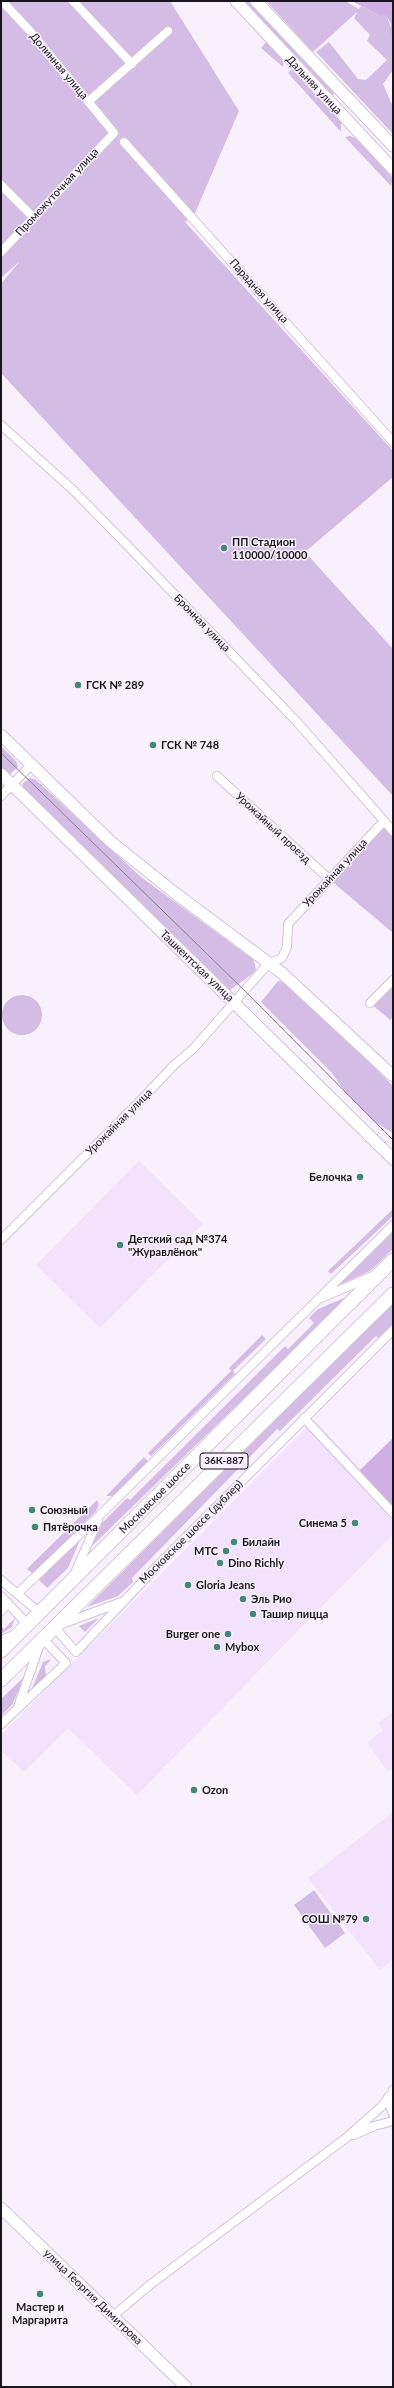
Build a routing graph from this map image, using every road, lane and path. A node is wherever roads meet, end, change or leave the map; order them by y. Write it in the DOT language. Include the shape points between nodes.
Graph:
graph roads {
  1 [pos="2,1"];
  2 [pos="73,1"];
  3 [pos="236,1"];
  4 [pos="256,1"];
  5 [pos="168,31"];
  6 [pos="132,64"];
  7 [pos="89,101"];
  8 [pos="114,133"];
  9 [pos="124,142"];
  10 [pos="393,146"];
  11 [pos="393,169"];
  12 [pos="1,185"];
  13 [pos="33,217"];
  14 [pos="1,252"];
  15 [pos="1,425"];
  16 [pos="393,442"];
  17 [pos="1,735"];
  18 [pos="32,764"];
  19 [pos="1,774"];
  20 [pos="217,776"];
  21 [pos="12,785"];
  22 [pos="1,796"];
  23 [pos="384,821"];
  24 [pos="393,830"];
  25 [pos="329,879"];
  26 [pos="268,964"];
  27 [pos="393,980"];
  28 [pos="235,1003"];
  29 [pos="370,1003"];
  30 [pos="393,1076"];
  31 [pos="393,1159"];
  32 [pos="393,1225"];
  33 [pos="1,1240"];
  34 [pos="393,1260"];
  35 [pos="380,1273"];
  36 [pos="393,1294"];
  37 [pos="317,1300"];
  38 [pos="393,1330"];
  39 [pos="304,1418"];
  40 [pos="393,1513"];
  41 [pos="100,1515"];
  42 [pos="1,1580"];
  43 [pos="71,1582"];
  44 [pos="17,1594"];
  45 [pos="1,1596"];
  46 [pos="124,1601"];
  47 [pos="8,1603"];
  48 [pos="1,1611"];
  49 [pos="40,1613"];
  50 [pos="54,1627"];
  51 [pos="24,1629"];
  52 [pos="42,1638"];
  53 [pos="1,1640"];
  54 [pos="1,1651"];
  55 [pos="1,1680"];
  56 [pos="18,1708"];
  57 [pos="1,1724"];
  58 [pos="391,2093"];
  59 [pos="393,2114"];
  60 [pos="393,2121"];
  61 [pos="346,2138"];
  62 [pos="1,2208"];
  63 [pos="113,2316"];
  64 [pos="186,2387"];
  1 -- 7 [label="street, Долинная улица"];
  2 -- 6 [label="street"];
  3 -- 11 [label="main road, Дальняя улица"];
  4 -- 10 [label="main road, Дальняя улица"];
  5 -- 6 [label="street"];
  6 -- 7 [label="street"];
  7 -- 8 [label="street, Долинная улица"];
  8 -- 13 [label="street, Промежуточная улица"];
  9 -- 16 [label="street, Парадная улица"];
  12 -- 13 [label="street"];
  13 -- 14 [label="street, Промежуточная улица"];
  15 -- 23 [label="street, Бронная улица" via="72,489 127,545 298,723"];
  17 -- 18 [label="main road"];
  18 -- 21 [label="street"];
  18 -- 26 [label="main road" via="110,841"];
  19 -- 21 [label="main road, Ташкентская улица"];
  20 -- 25 [label="street, Урожайный проезд"];
  21 -- 22 [label="street"];
  21 -- 28 [label="main road, Ташкентская улица"];
  23 -- 24 [label="street, Бронная улица"];
  23 -- 25 [label="street, Урожайная улица"];
  25 -- 26 [label="street, Урожайная улица" via="288,924 287,947 282,958"];
  26 -- 28 [label="street, Урожайная улица"];
  26 -- 30 [label="main road" via="282,972"];
  27 -- 29 [label="street"];
  28 -- 31 [label="main road, Ташкентская улица"];
  28 -- 33 [label="street, Урожайная улица" via="193,1049 175,1064"];
  32 -- 37 [label="street"];
  34 -- 35 [label="main road, Московское шоссе / 36К-887"];
  35 -- 37 [label="street"];
  35 -- 43 [label="main road, Московское шоссе / 36К-887"];
  36 -- 50 [label="main road, Московское шоссе / 36К-887"];
  37 -- 41 [label="street"];
  38 -- 39 [label="street, Московское шоссе (дублер)"];
  39 -- 40 [label="street"];
  39 -- 46 [label="street, Московское шоссе (дублер)"];
  41 -- 43 [label="street"];
  41 -- 44 [label="street"];
  42 -- 44 [label="street"];
  43 -- 49 [label="main road, Московское шоссе / 36К-887"];
  44 -- 49 [label="street"];
  45 -- 47 [label="street"];
  46 -- 50 [label="street"];
  46 -- 50 [label="street, Московское шоссе (дублер)" via="76,1652"];
  47 -- 48 [label="street"];
  47 -- 51 [label="street"];
  49 -- 50 [label="main road"];
  49 -- 51 [label="main road, Московское шоссе / 36К-887"];
  50 -- 52 [label="main road, Московское шоссе / 36К-887"];
  51 -- 52 [label="main road"];
  51 -- 53 [label="street"];
  51 -- 54 [label="main road, Московское шоссе / 36К-887"];
  52 -- 55 [label="main road, Московское шоссе / 36К-887"];
  52 -- 56 [label="street"];
  52 -- 56 [label="street" via="66,1663"];
  56 -- 57 [label="street"];
  58 -- 59 [label="street" via="389,2103"];
  58 -- 61 [label="street" via="374,2114"];
  60 -- 61 [label="street"];
  61 -- 63 [label="street" via="151,2284"];
  62 -- 63 [label="main road, улица Георгия Димитрова"];
  63 -- 64 [label="main road, улица Георгия Димитрова"];
}
